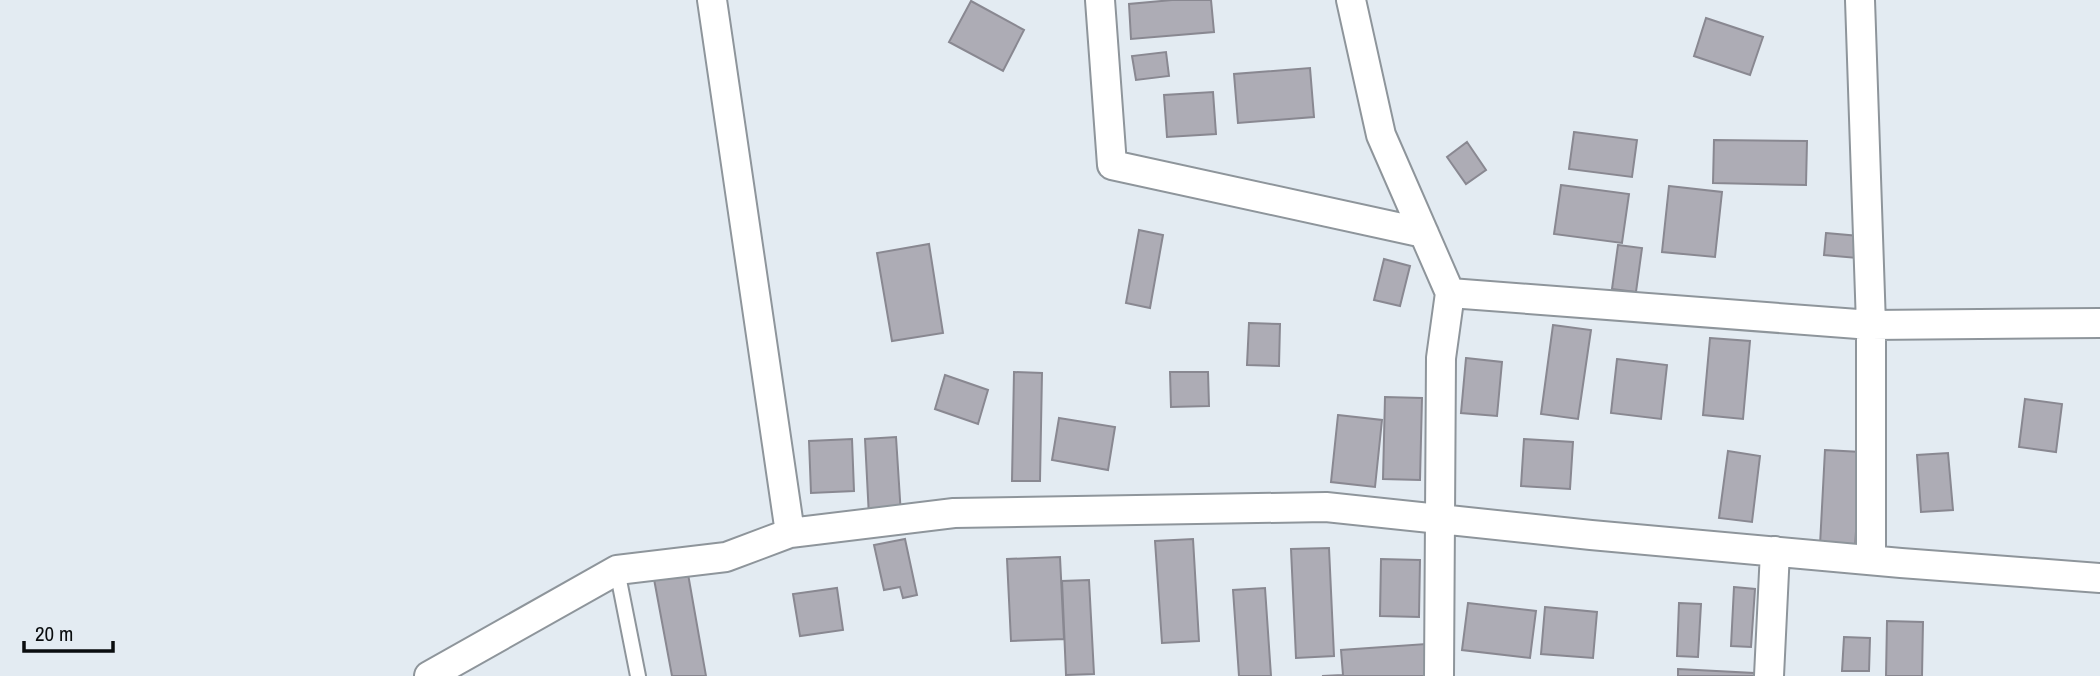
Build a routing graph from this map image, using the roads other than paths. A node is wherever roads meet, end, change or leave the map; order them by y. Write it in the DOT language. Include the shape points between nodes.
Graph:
graph roads {
  1 [pos="712,0"];
  2 [pos="1100,0"];
  3 [pos="1351,0"];
  4 [pos="1860,0"];
  5 [pos="1424,233"];
  6 [pos="1450,293"];
  7 [pos="2100,323"];
  8 [pos="1871,325"];
  9 [pos="1440,518"];
  10 [pos="790,533"];
  11 [pos="1775,551"];
  12 [pos="1871,559"];
  13 [pos="617,570"];
  14 [pos="2100,578"];
  15 [pos="429,676"];
  16 [pos="638,676"];
  17 [pos="1439,676"];
  18 [pos="1769,676"];
  1 -- 10 [label="street"];
  2 -- 5 [label="street" via="1112,165"];
  3 -- 5 [label="street" via="1381,135"];
  4 -- 8 [label="street"];
  5 -- 6 [label="street"];
  6 -- 8 [label="street"];
  6 -- 9 [label="street" via="1441,358"];
  7 -- 8 [label="street"];
  8 -- 12 [label="street"];
  9 -- 10 [label="street" via="1326,507 954,513"];
  9 -- 11 [label="street"];
  9 -- 17 [label="street"];
  10 -- 13 [label="street" via="726,557"];
  11 -- 12 [label="street"];
  11 -- 18 [label="street"];
  12 -- 14 [label="street"];
  13 -- 15 [label="street"];
  13 -- 16 [label="lane"];
}
